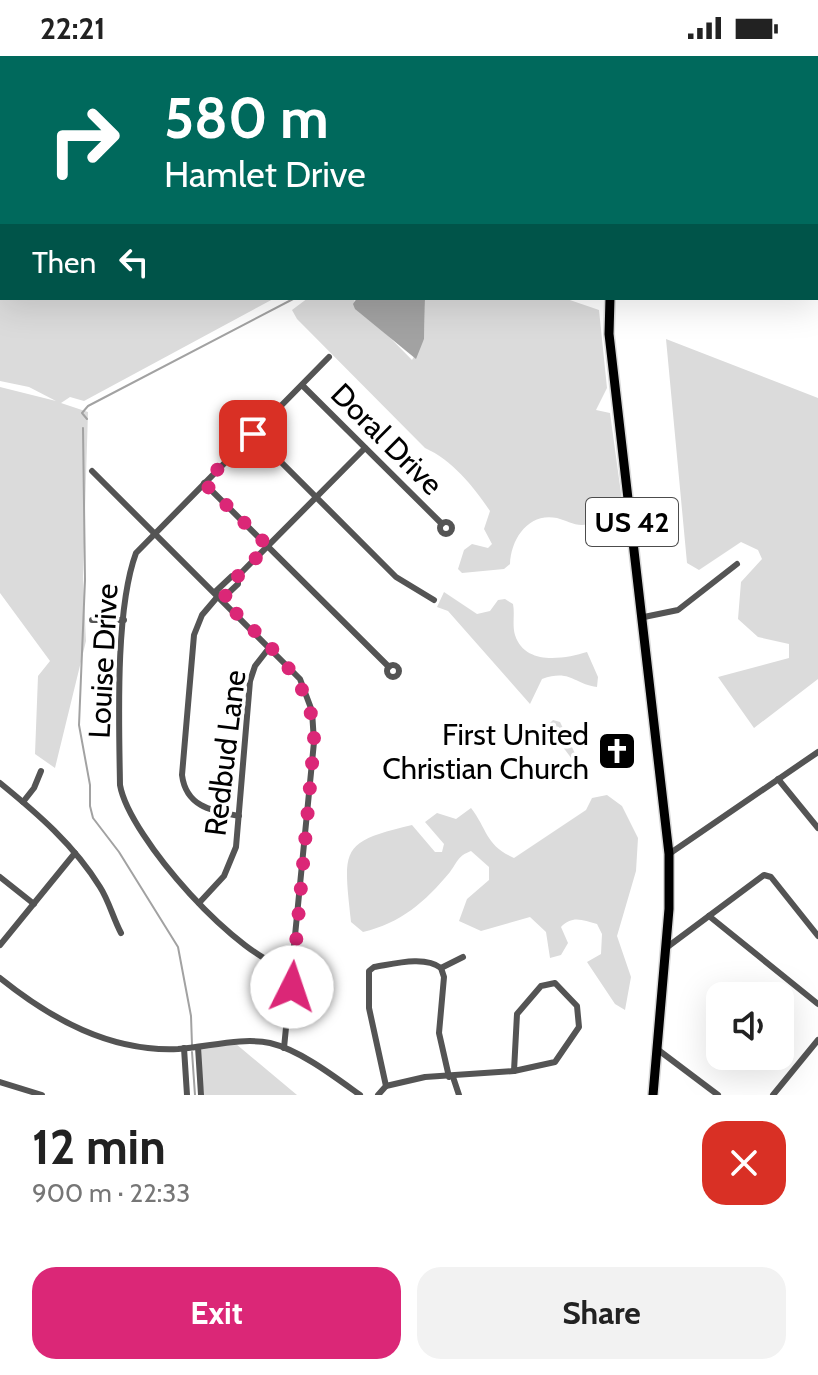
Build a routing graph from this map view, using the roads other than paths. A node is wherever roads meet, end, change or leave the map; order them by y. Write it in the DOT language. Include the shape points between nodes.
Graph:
graph roads {
  1 [pos="609,308"];
  2 [pos="329,357"];
  3 [pos="302,385"];
  4 [pos="253,434"];
  5 [pos="365,448"];
  6 [pos="92,471"];
  7 [pos="204,483"];
  8 [pos="317,497"];
  9 [pos="442,524"];
  10 [pos="154,533"];
  11 [pos="268,546"];
  12 [pos="737,564"];
  13 [pos="219,595"];
  14 [pos="434,600"];
  15 [pos="644,617"];
  16 [pos="92,620"];
  17 [pos="124,620"];
  18 [pos="269,648"];
  19 [pos="389,667"];
  20 [pos="818,752"];
  21 [pos="41,771"];
  22 [pos="778,779"];
  23 [pos="0,783"];
  24 [pos="23,802"];
  25 [pos="239,816"];
  26 [pos="818,828"];
  27 [pos="75,853"];
  28 [pos="669,854"];
  29 [pos="0,877"];
  30 [pos="199,903"];
  31 [pos="34,904"];
  32 [pos="709,916"];
  33 [pos="121,933"];
  34 [pos="818,936"];
  35 [pos="0,945"];
  36 [pos="666,948"];
  37 [pos="463,957"];
  38 [pos="441,968"];
  39 [pos="293,970"];
  40 [pos="0,978"];
  41 [pos="818,1004"];
  42 [pos="818,1040"];
  43 [pos="197,1047"];
  44 [pos="185,1048"];
  45 [pos="284,1048"];
  46 [pos="657,1049"];
  47 [pos="809,1050"];
  48 [pos="818,1058"];
  49 [pos="514,1071"];
  50 [pos="451,1077"];
  51 [pos="0,1082"];
  52 [pos="386,1086"];
  53 [pos="42,1095"];
  54 [pos="187,1095"];
  55 [pos="201,1095"];
  56 [pos="360,1095"];
  57 [pos="378,1095"];
  58 [pos="459,1095"];
  59 [pos="653,1095"];
  60 [pos="718,1095"];
  61 [pos="773,1095"];
  1 -- 15 [label="main road, US 42"];
  2 -- 3 [label="street, Louise Drive"];
  3 -- 4 [label="street, Louise Drive"];
  3 -- 5 [label="street, Doral Drive"];
  4 -- 7 [label="street, Louise Drive"];
  4 -- 8 [label="street"];
  5 -- 8 [label="street"];
  5 -- 9 [label="street, Doral Drive"];
  6 -- 10 [label="street"];
  7 -- 10 [label="street, Louise Drive"];
  7 -- 11 [label="street"];
  8 -- 11 [label="street"];
  8 -- 14 [label="street" via="404,583"];
  10 -- 13 [label="street"];
  10 -- 17 [label="street, Louise Drive" via="136,553 127,575"];
  11 -- 13 [label="street" via="238,576 238,584"];
  11 -- 19 [label="street"];
  12 -- 15 [label="street" via="678,610"];
  13 -- 18 [label="street"];
  13 -- 25 [label="street" via="194,635 182,775 187,793 198,805"];
  15 -- 28 [label="main road, US 42"];
  16 -- 17 [label="street"];
  17 -- 30 [label="street, Louise Drive" via="121,794 131,818"];
  18 -- 25 [label="street, Redbud Lane" via="251,674"];
  18 -- 39 [label="street" via="300,679 314,730"];
  20 -- 22 [label="street"];
  21 -- 24 [label="street"];
  22 -- 26 [label="street"];
  22 -- 28 [label="street"];
  23 -- 24 [label="street"];
  24 -- 27 [label="street"];
  25 -- 30 [label="street, Redbud Lane" via="230,866"];
  27 -- 31 [label="street"];
  27 -- 33 [label="street" via="102,889"];
  28 -- 36 [label="main road, US 42"];
  29 -- 31 [label="street"];
  30 -- 39 [label="street, Louise Drive" via="244,947"];
  31 -- 35 [label="street"];
  32 -- 34 [label="street" via="762,876 771,877"];
  32 -- 36 [label="street"];
  32 -- 41 [label="street"];
  36 -- 46 [label="main road, US 42"];
  37 -- 38 [label="street"];
  38 -- 50 [label="street" via="439,1033"];
  38 -- 52 [label="street" via="410,962 369,971 369,1008"];
  39 -- 45 [label="street"];
  40 -- 44 [label="street" via="78,1028 131,1044"];
  42 -- 47 [label="street"];
  43 -- 44 [label="street"];
  43 -- 45 [label="street" via="259,1041"];
  43 -- 55 [label="street"];
  44 -- 54 [label="street"];
  45 -- 56 [label="street"];
  46 -- 59 [label="main road, US 42"];
  46 -- 60 [label="street"];
  47 -- 48 [label="street"];
  47 -- 61 [label="street"];
  49 -- 49 [label="street" via="517,1014 541,986 560,985 577,1006 579,1027 555,1062"];
  49 -- 50 [label="street"];
  50 -- 52 [label="street"];
  50 -- 58 [label="street"];
  51 -- 53 [label="street"];
  52 -- 57 [label="street"];
}
